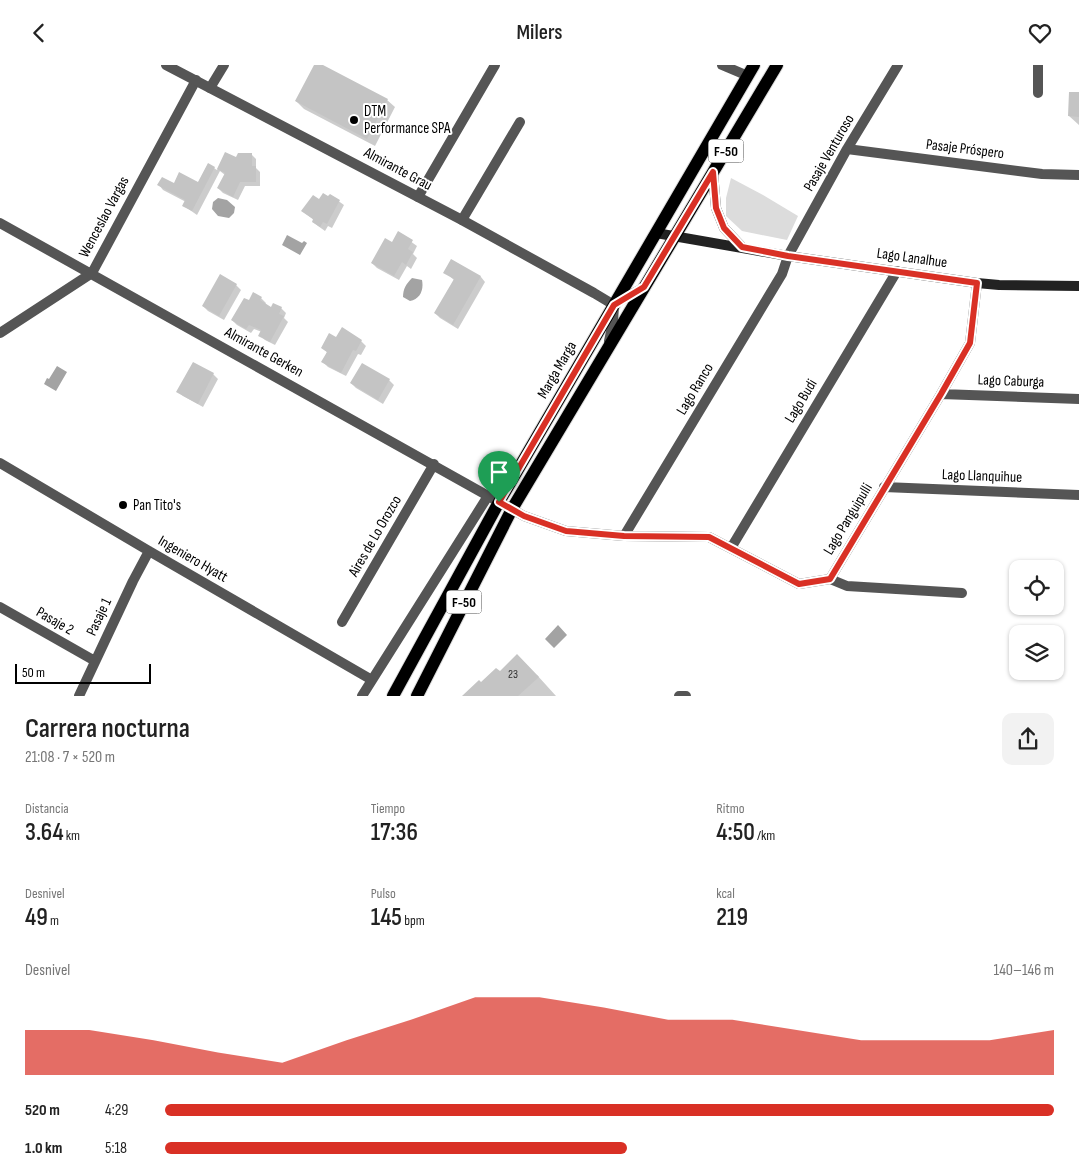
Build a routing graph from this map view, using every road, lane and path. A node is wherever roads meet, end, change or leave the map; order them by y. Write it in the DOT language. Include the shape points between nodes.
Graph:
graph roads {
  1 [pos="166,65"];
  2 [pos="224,65"];
  3 [pos="495,65"];
  4 [pos="722,65"];
  5 [pos="754,65"];
  6 [pos="777,65"];
  7 [pos="898,65"];
  8 [pos="1038,65"];
  9 [pos="748,76"];
  10 [pos="196,80"];
  11 [pos="210,88"];
  12 [pos="1038,93"];
  13 [pos="520,122"];
  14 [pos="847,149"];
  15 [pos="713,172"];
  16 [pos="1079,175"];
  17 [pos="418,197"];
  18 [pos="462,220"];
  19 [pos="0,223"];
  20 [pos="656,233"];
  21 [pos="674,237"];
  22 [pos="742,247"];
  23 [pos="788,256"];
  24 [pos="897,271"];
  25 [pos="92,273"];
  26 [pos="977,283"];
  27 [pos="1079,286"];
  28 [pos="644,287"];
  29 [pos="614,305"];
  30 [pos="0,333"];
  31 [pos="605,353"];
  32 [pos="941,394"];
  33 [pos="1079,399"];
  34 [pos="0,463"];
  35 [pos="434,465"];
  36 [pos="884,487"];
  37 [pos="1079,495"];
  38 [pos="493,499"];
  39 [pos="512,509"];
  40 [pos="624,536"];
  41 [pos="731,547"];
  42 [pos="148,551"];
  43 [pos="830,579"];
  44 [pos="962,593"];
  45 [pos="0,607"];
  46 [pos="342,622"];
  47 [pos="95,661"];
  48 [pos="372,680"];
  49 [pos="80,696"];
  50 [pos="362,696"];
  51 [pos="394,696"];
  52 [pos="417,696"];
  53 [pos="679,696"];
  54 [pos="686,696"];
  1 -- 10 [label="street, Almirante Grau"];
  2 -- 11 [label="street"];
  3 -- 17 [label="street"];
  4 -- 9 [label="street"];
  5 -- 9 [label="main road, Marga Marga / F-50"];
  6 -- 15 [label="main road, F-50"];
  7 -- 14 [label="street, Pasaje Venturoso"];
  8 -- 12 [label="street"];
  9 -- 20 [label="main road, Marga Marga / F-50"];
  10 -- 11 [label="street, Almirante Grau"];
  10 -- 25 [label="street, Wenceslao Vargas"];
  11 -- 17 [label="street, Almirante Grau"];
  13 -- 18 [label="street"];
  14 -- 16 [label="street, Pasaje Próspero" via="1042,174"];
  14 -- 23 [label="street, Pasaje Venturoso"];
  15 -- 21 [label="main road, F-50"];
  15 -- 22 [label="main road" via="716,208 724,228"];
  17 -- 18 [label="street, Almirante Grau"];
  18 -- 29 [label="street, Almirante Grau"];
  19 -- 25 [label="street, Almirante Gerken"];
  20 -- 21 [label="main road, Lago Lanalhue"];
  20 -- 29 [label="main road, Marga Marga / F-50"];
  21 -- 22 [label="main road, Lago Lanalhue"];
  21 -- 28 [label="main road, F-50"];
  22 -- 23 [label="main road, Lago Lanalhue"];
  23 -- 24 [label="main road, Lago Lanalhue"];
  23 -- 40 [label="street, Lago Ranco" via="782,274"];
  24 -- 26 [label="main road, Lago Lanalhue"];
  24 -- 41 [label="street, Lago Budi"];
  25 -- 30 [label="street, Wenceslao Vargas"];
  25 -- 35 [label="street, Almirante Gerken"];
  26 -- 27 [label="main road, Lago Lanalhue"];
  26 -- 32 [label="street, Lago Panguipulli" via="970,343"];
  28 -- 29 [label="street"];
  28 -- 31 [label="main road, F-50"];
  29 -- 31 [label="street"];
  29 -- 38 [label="main road, Marga Marga / F-50"];
  31 -- 39 [label="main road, F-50"];
  32 -- 33 [label="street, Lago Caburga"];
  32 -- 36 [label="street, Lago Panguipulli"];
  34 -- 42 [label="street, Ingeniero Hyatt"];
  35 -- 38 [label="street, Almirante Gerken"];
  35 -- 46 [label="street, Aires de Lo Orozco"];
  36 -- 37 [label="street, Lago Llanquihue"];
  36 -- 43 [label="street, Lago Panguipulli"];
  38 -- 39 [label="street, Almirante Gerken"];
  38 -- 48 [label="street, Marga Marga"];
  38 -- 51 [label="main road, Marga Marga / F-50"];
  39 -- 40 [label="street, Lago Panguipulli" via="566,531"];
  39 -- 52 [label="main road, F-50"];
  40 -- 41 [label="street, Lago Panguipulli" via="709,537"];
  41 -- 43 [label="street, Lago Panguipulli" via="799,584"];
  42 -- 47 [label="street, Pasaje 1"];
  42 -- 48 [label="street, Ingeniero Hyatt"];
  43 -- 44 [label="street" via="846,586"];
  45 -- 47 [label="street, Pasaje 2"];
  47 -- 49 [label="street, Pasaje 1"];
  48 -- 50 [label="street, Marga Marga"];
  53 -- 54 [label="street"];
}
